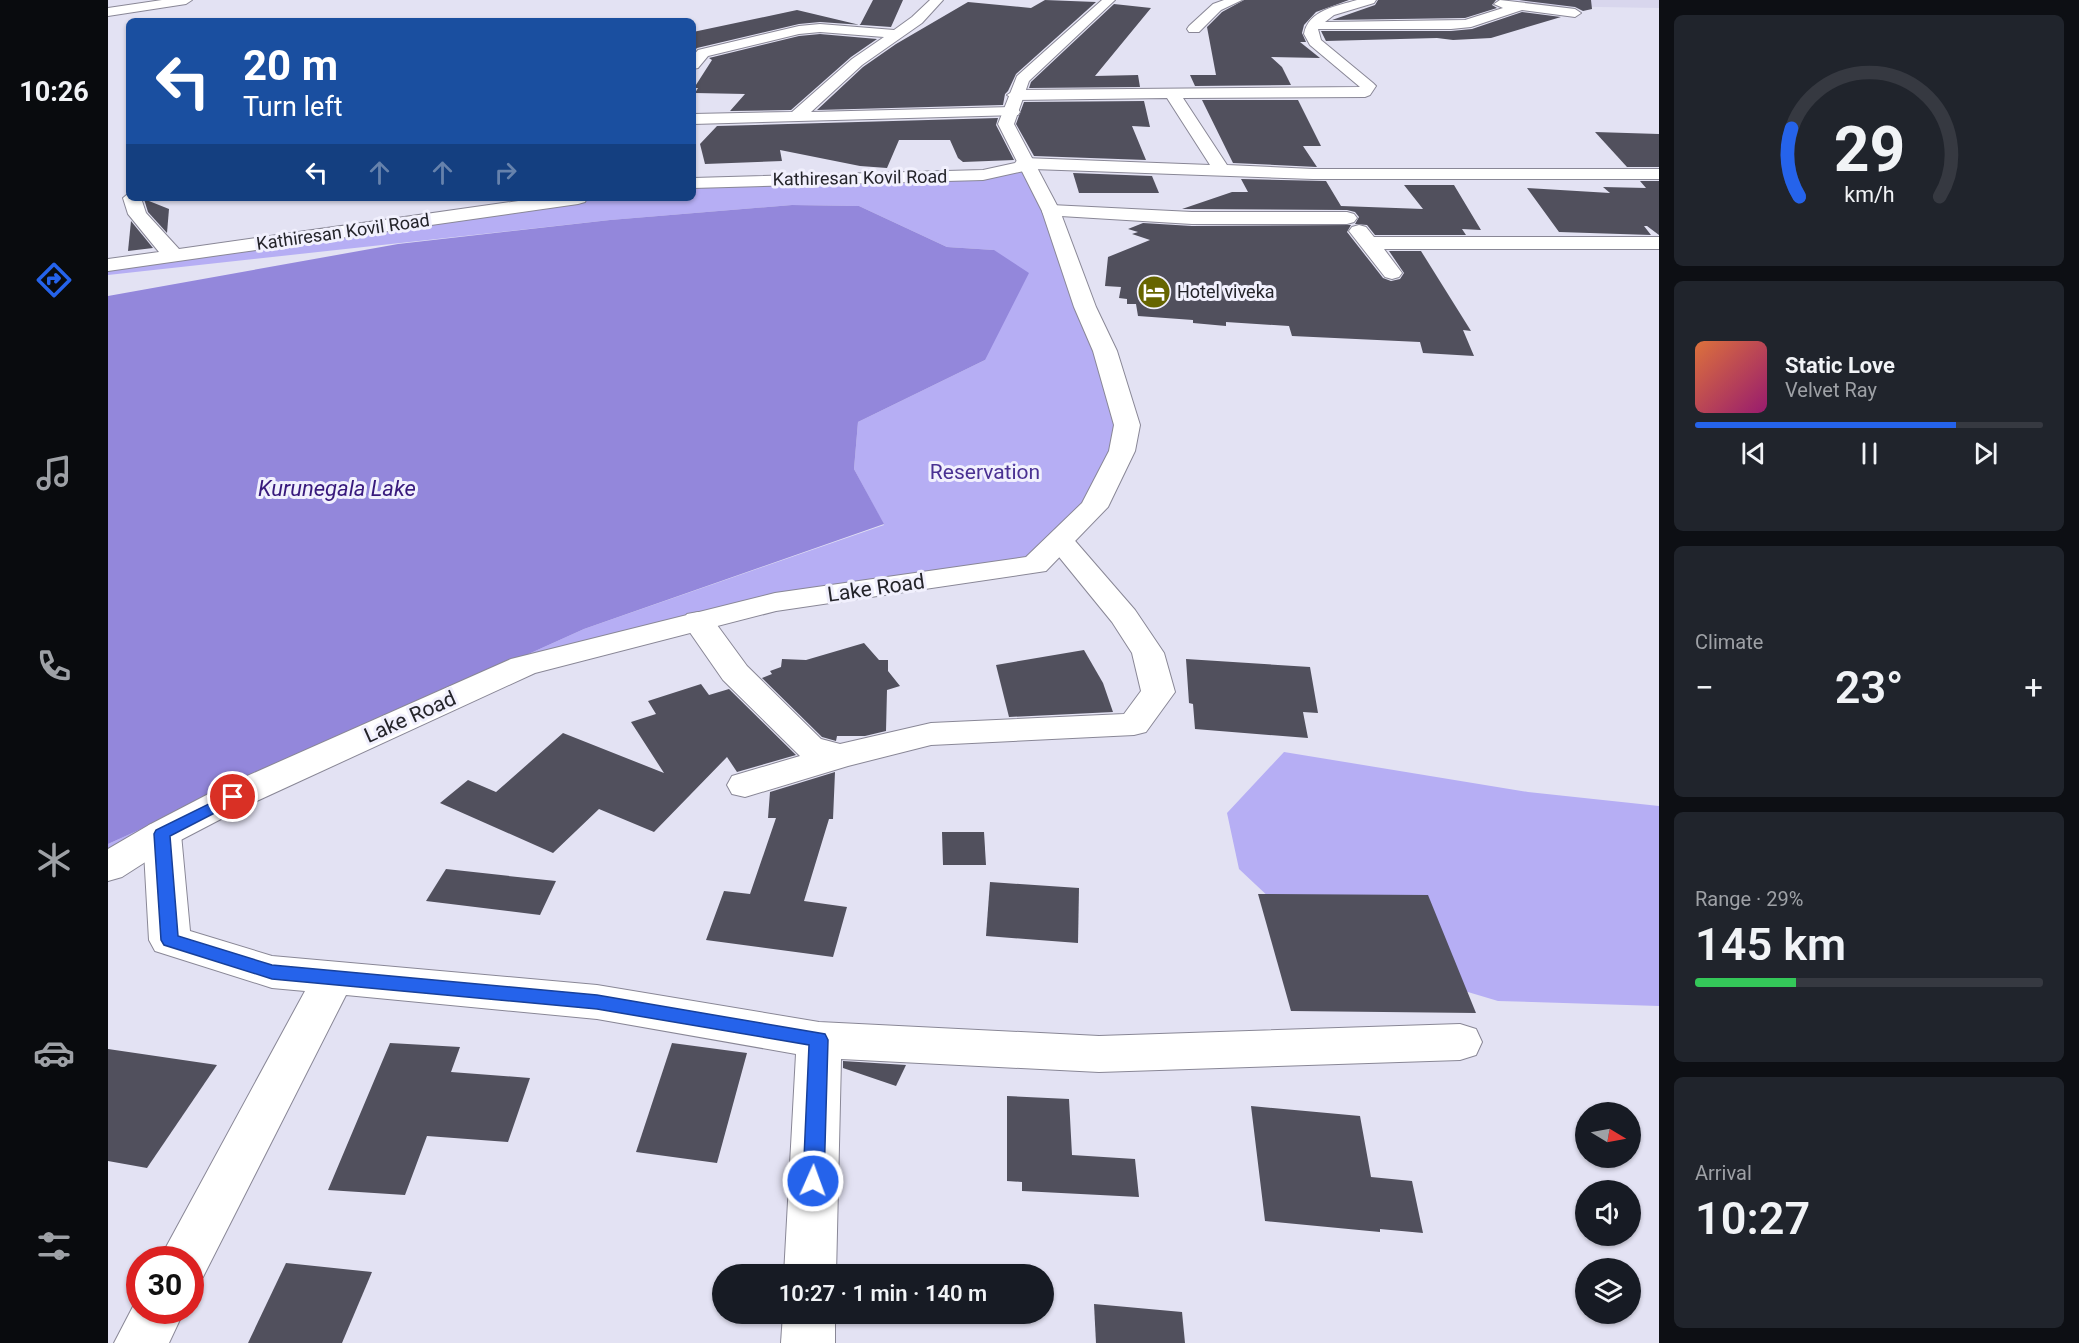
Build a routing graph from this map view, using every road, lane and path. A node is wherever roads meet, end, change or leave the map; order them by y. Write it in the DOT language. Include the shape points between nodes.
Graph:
graph roads {
  1 [pos="186,0"];
  2 [pos="937,0"];
  3 [pos="1109,0"];
  4 [pos="1236,0"];
  5 [pos="1486,2"];
  6 [pos="1372,3"];
  7 [pos="1520,7"];
  8 [pos="1403,11"];
  9 [pos="108,12"];
  10 [pos="1575,13"];
  11 [pos="1466,24"];
  12 [pos="1312,26"];
  13 [pos="1194,29"];
  14 [pos="898,34"];
  15 [pos="696,61"];
  16 [pos="1173,95"];
  17 [pos="1013,104"];
  18 [pos="797,116"];
  19 [pos="696,119"];
  20 [pos="1025,164"];
  21 [pos="1223,172"];
  22 [pos="1313,174"];
  23 [pos="1659,174"];
  24 [pos="696,183"];
  25 [pos="133,201"];
  26 [pos="557,201"];
  27 [pos="1051,211"];
  28 [pos="1347,218"];
  29 [pos="1370,243"];
  30 [pos="1659,243"];
  31 [pos="174,256"];
  32 [pos="108,265"];
  33 [pos="1392,273"];
  34 [pos="1060,541"];
  35 [pos="698,621"];
  36 [pos="840,756"];
  37 [pos="745,785"];
  38 [pos="162,834"];
  39 [pos="108,867"];
  40 [pos="334,977"];
  41 [pos="819,1040"];
  42 [pos="1460,1042"];
  43 [pos="191,1246"];
  44 [pos="810,1264"];
  45 [pos="151,1324"];
  46 [pos="809,1324"];
  47 [pos="141,1343"];
  48 [pos="808,1343"];
  1 -- 9 [label="main road"];
  2 -- 14 [label="main road"];
  3 -- 17 [label="main road" via="1022,78"];
  4 -- 13 [label="main road" via="1217,7"];
  5 -- 7 [label="main road"];
  6 -- 12 [label="main road" via="1329,12"];
  7 -- 10 [label="main road"];
  7 -- 11 [label="main road"];
  8 -- 11 [label="main road"];
  11 -- 12 [label="main road"];
  12 -- 16 [label="main road" via="1315,42 1368,86 1365,92"];
  14 -- 15 [label="main road" via="799,30 703,53"];
  14 -- 18 [label="main road" via="857,62"];
  16 -- 17 [label="main road"];
  16 -- 21 [label="main road"];
  17 -- 18 [label="main road"];
  17 -- 20 [label="main road, Lake Road" via="1006,124"];
  18 -- 19 [label="main road"];
  20 -- 21 [label="main road, Kathiresan Kovil Road"];
  20 -- 24 [label="main road, Kathiresan Kovil Road" via="983,175"];
  20 -- 27 [label="main road, Lake Road"];
  21 -- 22 [label="main road, Kathiresan Kovil Road"];
  22 -- 23 [label="main road, Kathiresan Kovil Road"];
  22 -- 28 [label="main road"];
  25 -- 31 [label="main road" via="137,214"];
  26 -- 31 [label="main road, Kathiresan Kovil Road"];
  27 -- 28 [label="main road" via="1192,218"];
  27 -- 34 [label="main road, Lake Road" via="1085,307 1106,351 1127,425 1122,451 1094,507"];
  28 -- 29 [label="main road"];
  29 -- 30 [label="main road"];
  29 -- 33 [label="main road"];
  31 -- 32 [label="main road, Kathiresan Kovil Road"];
  34 -- 35 [label="main road, Lake Road" via="1035,565 775,602"];
  34 -- 36 [label="main road" via="1124,617 1148,653 1158,692 1134,724 932,734"];
  35 -- 36 [label="main road" via="735,674 809,747"];
  35 -- 38 [label="main road, Lake Road" via="523,666 233,797"];
  36 -- 37 [label="main road"];
  38 -- 39 [label="main road, Lake Road"];
  38 -- 40 [label="main road" via="170,940 272,972"];
  40 -- 41 [label="main road" via="597,1002"];
  40 -- 43 [label="main road"];
  41 -- 42 [label="main road" via="1099,1054"];
  41 -- 44 [label="main road"];
  45 -- 47 [label="main road"];
  46 -- 48 [label="main road"];
}
